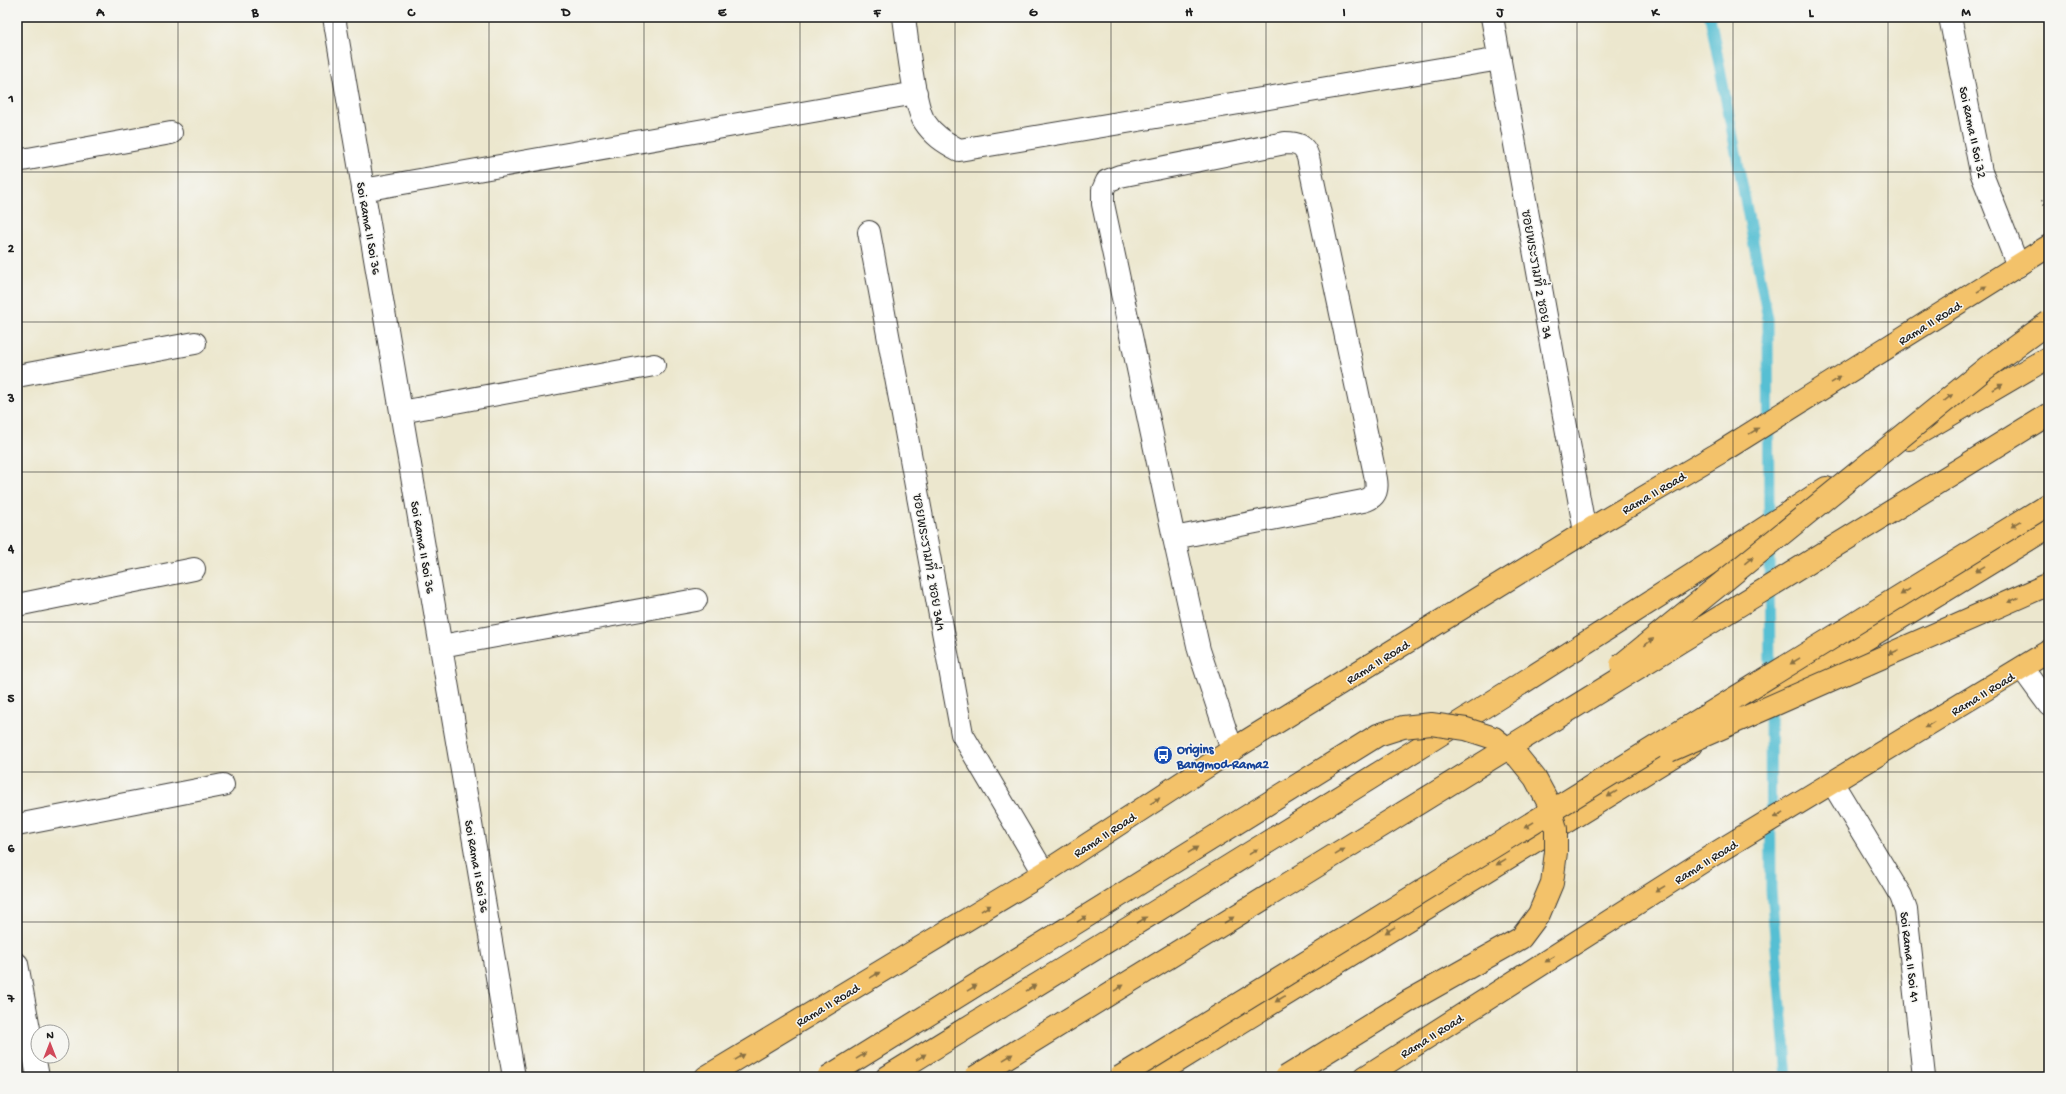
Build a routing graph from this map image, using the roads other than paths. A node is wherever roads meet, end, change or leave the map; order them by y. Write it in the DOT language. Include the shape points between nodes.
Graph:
graph roads {
  1 [pos="334,17"];
  2 [pos="904,17"];
  3 [pos="1492,17"];
  4 [pos="1950,17"];
  5 [pos="1500,59"];
  6 [pos="916,93"];
  7 [pos="171,134"];
  8 [pos="17,162"];
  9 [pos="363,190"];
  10 [pos="869,232"];
  11 [pos="2049,246"];
  12 [pos="2018,266"];
  13 [pos="2049,322"];
  14 [pos="195,343"];
  15 [pos="2049,357"];
  16 [pos="654,365"];
  17 [pos="17,376"];
  18 [pos="401,412"];
  19 [pos="2049,414"];
  20 [pos="2049,504"];
  21 [pos="2049,527"];
  22 [pos="1585,532"];
  23 [pos="1174,538"];
  24 [pos="194,569"];
  25 [pos="2049,584"];
  26 [pos="696,600"];
  27 [pos="17,605"];
  28 [pos="441,646"];
  29 [pos="2049,651"];
  30 [pos="2022,668"];
  31 [pos="2049,705"];
  32 [pos="1553,720"];
  33 [pos="1232,750"];
  34 [pos="1594,784"];
  35 [pos="1832,784"];
  36 [pos="223,785"];
  37 [pos="17,825"];
  38 [pos="1044,873"];
  39 [pos="17,964"];
  40 [pos="38,1077"];
  41 [pos="514,1077"];
  42 [pos="706,1077"];
  43 [pos="828,1077"];
  44 [pos="887,1077"];
  45 [pos="975,1077"];
  46 [pos="1120,1077"];
  47 [pos="1152,1077"];
  48 [pos="1286,1077"];
  49 [pos="1365,1077"];
  50 [pos="1924,1077"];
  1 -- 9 [label="street, Soi Rama II Soi 36"];
  2 -- 6 [label="street"];
  3 -- 5 [label="street, ซอยพระรามที่ 2 ซอย 34"];
  4 -- 12 [label="street, Soi Rama II Soi 32" via="1981,172"];
  5 -- 6 [label="street" via="959,150 940,140 923,120"];
  5 -- 22 [label="street, ซอยพระรามที่ 2 ซอย 34"];
  6 -- 9 [label="street"];
  7 -- 8 [label="street"];
  9 -- 18 [label="street, Soi Rama II Soi 36"];
  10 -- 38 [label="street, ซอยพระรามที่ 2 ซอย 34/1" via="962,734"];
  11 -- 12 [label="main road, Rama II Road"];
  22 -- 12 [label="main road, Rama II Road, one-way" via="1721,452"];
  32 -- 13 [label="main road, one-way, bridge" via="1947,399"];
  14 -- 17 [label="street"];
  44 -- 15 [label="main road, one-way" via="1256,850 1713,562 1832,484"];
  16 -- 18 [label="street"];
  18 -- 28 [label="street, Soi Rama II Soi 36"];
  19 -- 32 [label="main road, bridge"];
  20 -- 34 [label="main road, one-way, bridge"];
  21 -- 47 [label="main road, one-way, bridge"];
  22 -- 33 [label="main road, Rama II Road"];
  23 -- 23 [label="street" via="1103,204 1103,190 1107,181 1120,176 1285,143 1298,144 1305,148 1308,157 1376,479 1376,493 1372,499"];
  23 -- 33 [label="street" via="1199,650"];
  24 -- 27 [label="street"];
  25 -- 34 [label="main road, one-way, bridge"];
  26 -- 28 [label="street"];
  28 -- 41 [label="street, Soi Rama II Soi 36"];
  29 -- 30 [label="main road, Rama II Road"];
  30 -- 31 [label="street"];
  30 -- 35 [label="main road, Rama II Road, one-way"];
  45 -- 32 [label="main road, one-way, bridge"];
  38 -- 33 [label="main road, Rama II Road, one-way"];
  34 -- 46 [label="main road, one-way, bridge"];
  35 -- 49 [label="main road, Rama II Road, one-way" via="1716,853"];
  35 -- 50 [label="street, Soi Rama II Soi 41" via="1901,896 1906,910"];
  36 -- 37 [label="street"];
  42 -- 38 [label="main road, Rama II Road, one-way"];
  39 -- 40 [label="street"];
  43 -- 48 [label="main road, one-way, bridge" via="1378,735 1403,727 1431,724 1466,729 1494,738 1518,757 1535,778 1549,804 1556,829 1552,883 1539,914 1521,938 1409,1001"];
}
